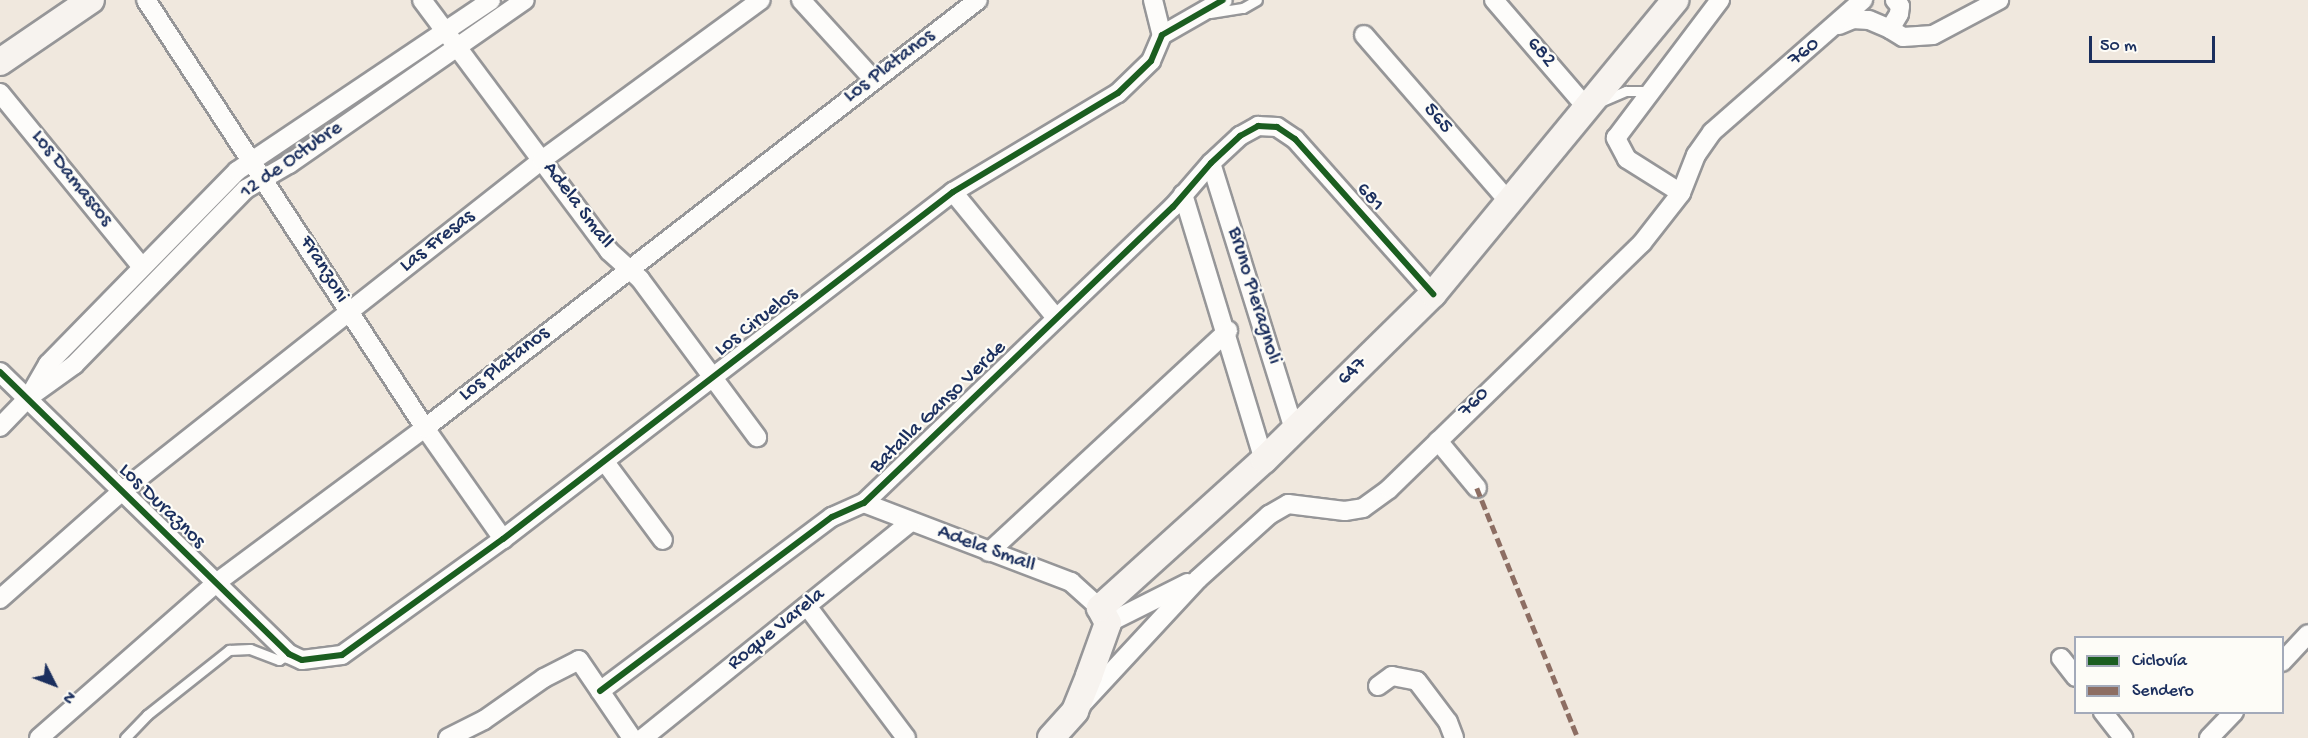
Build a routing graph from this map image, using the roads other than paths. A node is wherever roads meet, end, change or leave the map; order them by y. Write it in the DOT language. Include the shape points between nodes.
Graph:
graph roads {
  1 [pos="91,0"];
  2 [pos="146,0"];
  3 [pos="422,0"];
  4 [pos="491,0"];
  5 [pos="525,0"];
  6 [pos="761,0"];
  7 [pos="801,0"];
  8 [pos="978,0"];
  9 [pos="1153,0"];
  10 [pos="1223,0"];
  11 [pos="1257,0"];
  12 [pos="1494,0"];
  13 [pos="1675,0"];
  14 [pos="1720,0"];
  15 [pos="1863,0"];
  16 [pos="1895,0"];
  17 [pos="1999,0"];
  18 [pos="1204,14"];
  19 [pos="1838,26"];
  20 [pos="1890,29"];
  21 [pos="1162,35"];
  22 [pos="1364,35"];
  23 [pos="450,40"];
  24 [pos="0,62"];
  25 [pos="873,79"];
  26 [pos="1647,91"];
  27 [pos="0,93"];
  28 [pos="1586,107"];
  29 [pos="1277,127"];
  30 [pos="542,160"];
  31 [pos="254,161"];
  32 [pos="1212,163"];
  33 [pos="264,177"];
  34 [pos="953,192"];
  35 [pos="1681,193"];
  36 [pos="1183,194"];
  37 [pos="1509,202"];
  38 [pos="141,266"];
  39 [pos="629,267"];
  40 [pos="1433,294"];
  41 [pos="350,311"];
  42 [pos="1056,318"];
  43 [pos="1228,331"];
  44 [pos="0,372"];
  45 [pos="712,378"];
  46 [pos="28,398"];
  47 [pos="0,427"];
  48 [pos="425,428"];
  49 [pos="1294,429"];
  50 [pos="757,437"];
  51 [pos="1438,441"];
  52 [pos="1264,460"];
  53 [pos="605,462"];
  54 [pos="1478,488"];
  55 [pos="121,492"];
  56 [pos="864,503"];
  57 [pos="911,522"];
  58 [pos="503,539"];
  59 [pos="663,540"];
  60 [pos="989,552"];
  61 [pos="1198,579"];
  62 [pos="216,584"];
  63 [pos="0,599"];
  64 [pos="807,606"];
  65 [pos="1104,615"];
  66 [pos="2308,634"];
  67 [pos="295,657"];
  68 [pos="2061,658"];
  69 [pos="2284,661"];
  70 [pos="2074,674"];
  71 [pos="1378,686"];
  72 [pos="600,691"];
  73 [pos="1075,711"];
  74 [pos="2105,714"];
  75 [pos="2232,714"];
  76 [pos="39,738"];
  77 [pos="124,738"];
  78 [pos="448,738"];
  79 [pos="632,738"];
  80 [pos="643,738"];
  81 [pos="906,738"];
  82 [pos="1051,738"];
  83 [pos="1454,738"];
  84 [pos="2123,738"];
  85 [pos="2209,738"];
  1 -- 24 [label="street"];
  2 -- 31 [label="street, Franzoni"];
  3 -- 23 [label="street, Adela Small"];
  4 -- 23 [label="street, 12 de Octubre"];
  5 -- 23 [label="street, 12 de Octubre" via="485,31"];
  6 -- 30 [label="street, Las Fresas"];
  7 -- 25 [label="street"];
  8 -- 25 [label="street, Los Platanos"];
  9 -- 21 [label="street"];
  10 -- 18 [label="street"];
  11 -- 18 [label="lane" via="1243,8"];
  12 -- 28 [label="street, 682"];
  13 -- 28 [label="street, 647"];
  14 -- 26 [label="street"];
  15 -- 19 [label="street, 760"];
  16 -- 20 [label="street" via="1900,6 1899,14"];
  17 -- 20 [label="street, 760" via="1933,35 1903,36"];
  18 -- 21 [label="street"];
  19 -- 20 [label="street, 760" via="1853,19 1869,20"];
  19 -- 35 [label="street, 760" via="1712,132 1696,155"];
  21 -- 34 [label="street, Los Ciruelos" via="1152,61 1118,93"];
  22 -- 37 [label="street, 565"];
  23 -- 30 [label="street, Adela Small"];
  23 -- 31 [label="street, 12 de Octubre"];
  23 -- 33 [label="street, 12 de Octubre" via="289,164"];
  25 -- 39 [label="street, Los Platanos"];
  26 -- 28 [label="lane" via="1626,92"];
  26 -- 35 [label="street" via="1616,138 1627,159"];
  27 -- 38 [label="street, Los Damascos"];
  28 -- 37 [label="street, 647"];
  29 -- 32 [label="street, Batalla Ganso Verde" via="1258,126 1240,136"];
  29 -- 40 [label="street, 681" via="1295,139"];
  30 -- 39 [label="street, Adela Small" via="609,251"];
  30 -- 41 [label="street, Las Fresas"];
  31 -- 33 [label="street, Franzoni"];
  31 -- 38 [label="street, 12 de Octubre" via="237,171"];
  32 -- 36 [label="street, Batalla Ganso Verde"];
  32 -- 49 [label="street, Bruno Pieragnoli"];
  33 -- 41 [label="street, Franzoni"];
  33 -- 46 [label="street, 12 de Octubre" via="238,197 74,365"];
  34 -- 42 [label="street"];
  34 -- 45 [label="street, Los Ciruelos"];
  35 -- 51 [label="street, 760" via="1642,243"];
  36 -- 42 [label="street, Batalla Ganso Verde"];
  36 -- 43 [label="street, Bruno Pieragnoli"];
  37 -- 40 [label="street, 647"];
  38 -- 46 [label="street, 12 de Octubre" via="48,363"];
  39 -- 45 [label="street, Adela Small"];
  39 -- 48 [label="street, Los Platanos"];
  40 -- 49 [label="street, 647"];
  41 -- 48 [label="street, Franzoni"];
  41 -- 55 [label="street, Las Fresas"];
  42 -- 56 [label="street, Batalla Ganso Verde"];
  43 -- 52 [label="street, Bruno Pieragnoli"];
  43 -- 60 [label="street"];
  44 -- 46 [label="street, Los Duraznos"];
  45 -- 50 [label="street, Adela Small"];
  45 -- 53 [label="street, Los Ciruelos"];
  46 -- 47 [label="street, 12 de Octubre"];
  46 -- 55 [label="street, Los Duraznos"];
  48 -- 58 [label="street, Franzoni"];
  48 -- 62 [label="street, Los Platanos"];
  49 -- 52 [label="street, 647"];
  51 -- 54 [label="street"];
  51 -- 61 [label="street, 760" via="1389,489 1363,508 1345,512 1288,504 1269,515"];
  52 -- 65 [label="street, 647"];
  53 -- 58 [label="street, Los Ciruelos"];
  53 -- 59 [label="street"];
  55 -- 62 [label="street, Los Duraznos"];
  55 -- 63 [label="street, Las Fresas"];
  56 -- 57 [label="street, Adela Small"];
  56 -- 72 [label="street, Batalla Ganso Verde" via="832,517"];
  57 -- 60 [label="street, Adela Small"];
  57 -- 64 [label="street, Roque Varela"];
  58 -- 67 [label="street, Los Ciruelos" via="342,655"];
  60 -- 65 [label="street, Adela Small" via="1071,582"];
  61 -- 65 [label="street"];
  61 -- 73 [label="street, 760"];
  62 -- 67 [label="street, Los Duraznos"];
  62 -- 76 [label="street, Los Platanos"];
  64 -- 80 [label="street, Roque Varela"];
  64 -- 81 [label="street"];
  65 -- 73 [label="street, 647"];
  66 -- 69 [label="street"];
  67 -- 77 [label="lane" via="279,660 250,650 229,650"];
  68 -- 70 [label="street"];
  71 -- 83 [label="street" via="1392,676 1416,681 1448,722"];
  72 -- 78 [label="street" via="579,660"];
  72 -- 79 [label="street"];
  73 -- 82 [label="street, 647"];
  74 -- 84 [label="street"];
  75 -- 85 [label="street"];
}
